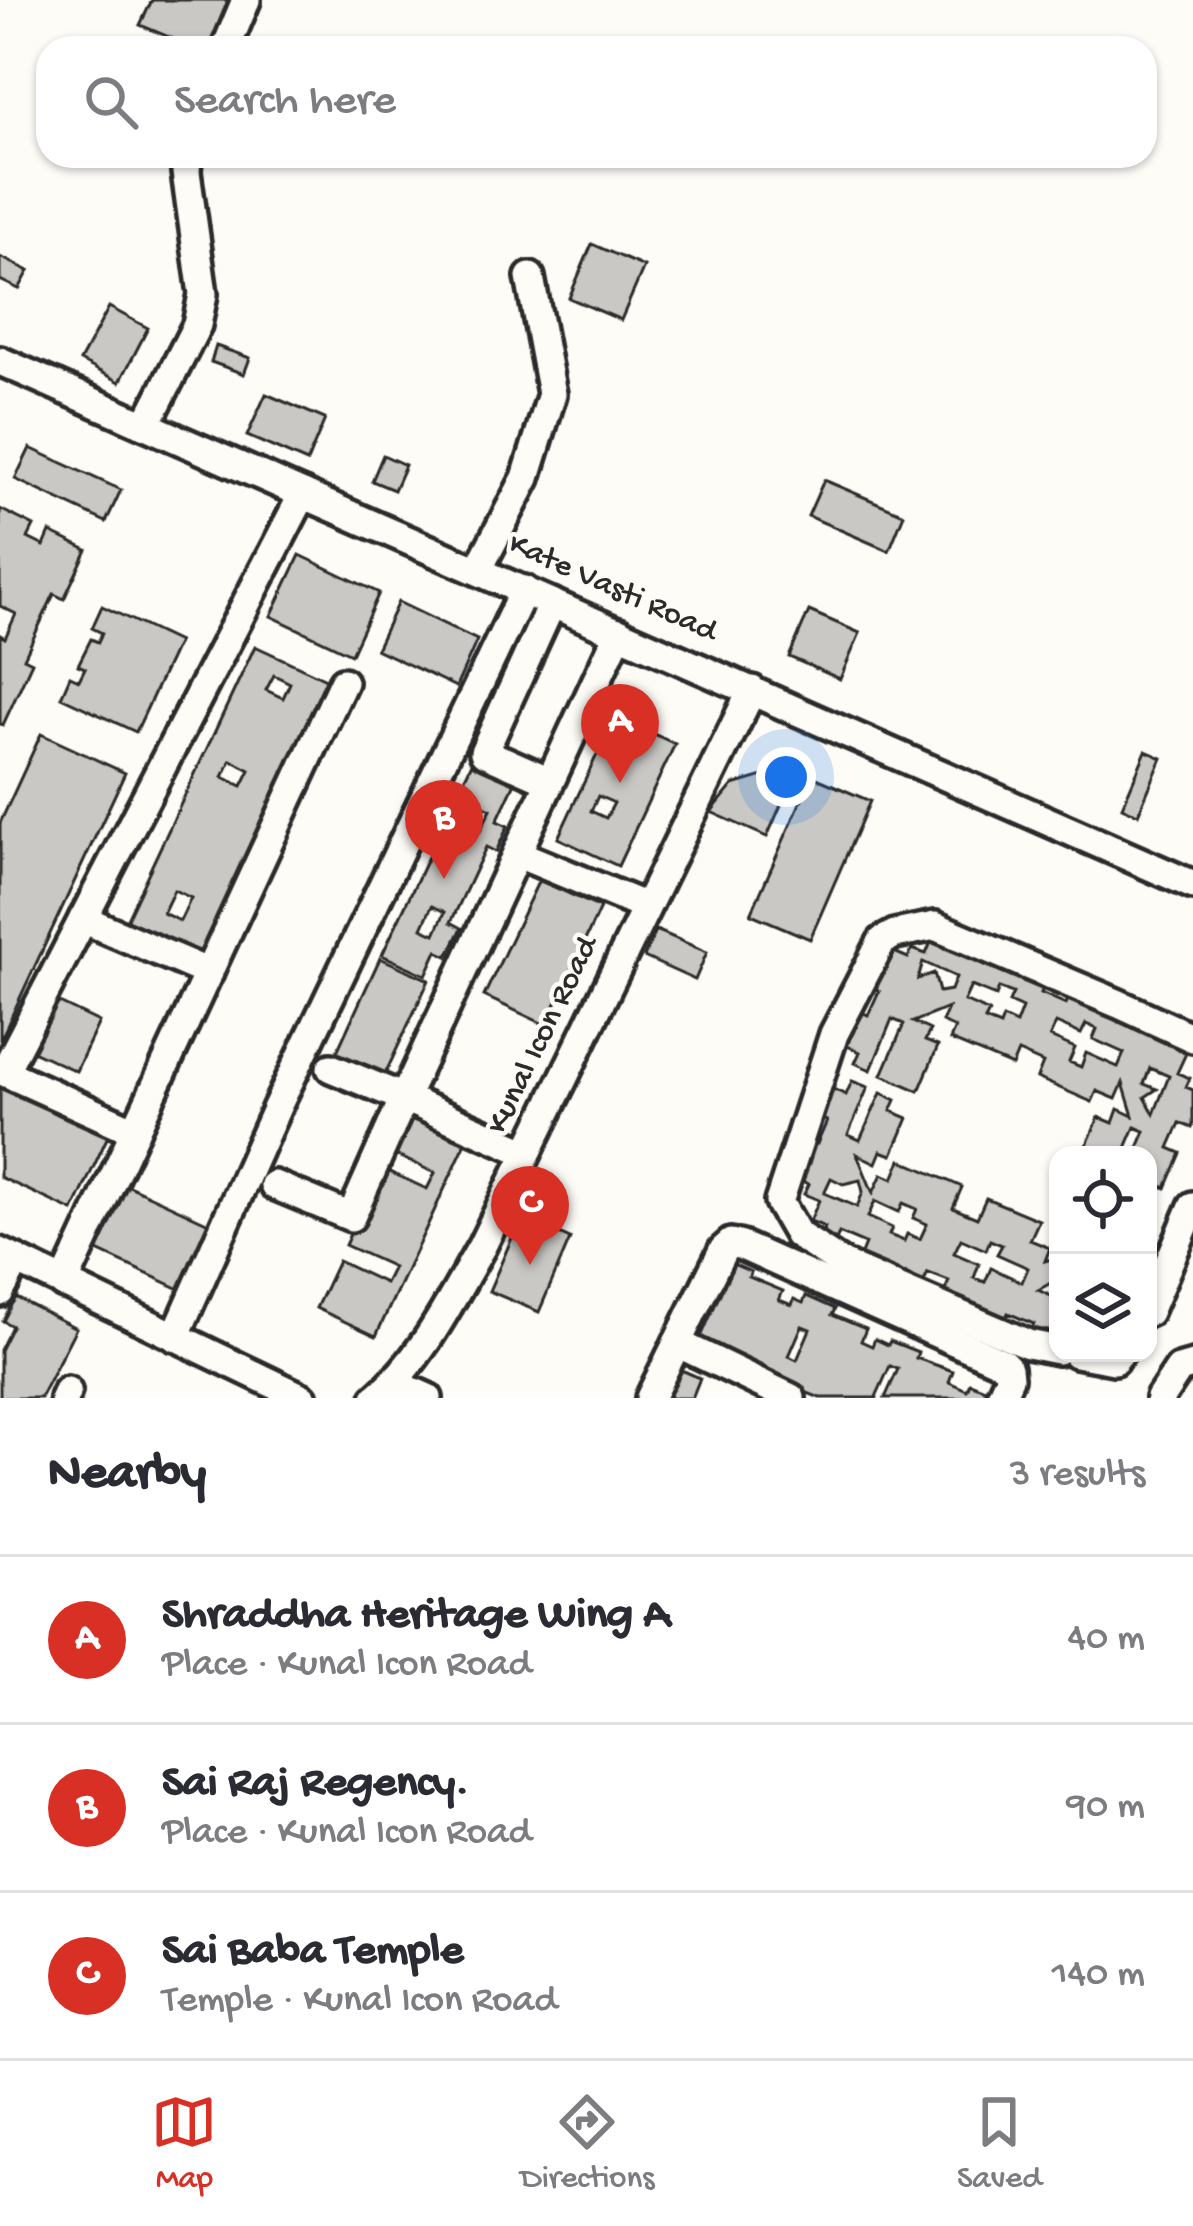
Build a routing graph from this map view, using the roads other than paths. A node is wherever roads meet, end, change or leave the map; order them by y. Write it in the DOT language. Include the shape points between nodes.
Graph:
graph roads {
  1 [pos="246,0"];
  2 [pos="231,36"];
  3 [pos="186,168"];
  4 [pos="530,277"];
  5 [pos="2,366"];
  6 [pos="146,424"];
  7 [pos="303,494"];
  8 [pos="478,570"];
  9 [pos="524,590"];
  10 [pos="552,603"];
  11 [pos="619,632"];
  12 [pos="344,682"];
  13 [pos="752,690"];
  14 [pos="550,782"];
  15 [pos="518,854"];
  16 [pos="1193,885"];
  17 [pos="646,907"];
  18 [pos="83,919"];
  19 [pos="209,973"];
  20 [pos="1193,1038"];
  21 [pos="331,1068"];
  22 [pos="404,1098"];
  23 [pos="135,1132"];
  24 [pos="526,1153"];
  25 [pos="274,1185"];
  26 [pos="1193,1205"];
  27 [pos="9,1256"];
  28 [pos="64,1284"];
  29 [pos="1157,1291"];
  30 [pos="0,1292"];
  31 [pos="175,1337"];
  32 [pos="677,1343"];
  33 [pos="1049,1348"];
  34 [pos="1193,1366"];
  35 [pos="385,1390"];
  36 [pos="303,1398"];
  37 [pos="428,1398"];
  38 [pos="650,1398"];
  39 [pos="791,1398"];
  40 [pos="1000,1398"];
  41 [pos="1160,1398"];
  1 -- 2 [label="street"];
  3 -- 6 [label="street" via="203,294 197,325"];
  4 -- 8 [label="street" via="552,394 526,478"];
  5 -- 6 [label="street, Kate Vasti Road"];
  6 -- 7 [label="street, Kate Vasti Road"];
  7 -- 8 [label="street, Kate Vasti Road"];
  7 -- 18 [label="street"];
  8 -- 9 [label="street, Kate Vasti Road"];
  9 -- 10 [label="street, Kate Vasti Road"];
  9 -- 31 [label="street"];
  10 -- 11 [label="street, Kate Vasti Road"];
  10 -- 14 [label="street" via="484,752"];
  11 -- 13 [label="street, Kate Vasti Road"];
  11 -- 14 [label="street"];
  12 -- 19 [label="street"];
  13 -- 16 [label="street, Kate Vasti Road"];
  13 -- 17 [label="street, Kunal Icon Road"];
  14 -- 15 [label="street"];
  15 -- 17 [label="street"];
  15 -- 22 [label="street"];
  17 -- 24 [label="street, Kunal Icon Road"];
  18 -- 19 [label="street"];
  18 -- 23 [label="street" via="4,1072"];
  19 -- 23 [label="street"];
  20 -- 33 [label="street" via="935,926 882,940 834,1034 779,1202 798,1235 844,1265"];
  21 -- 22 [label="street"];
  22 -- 24 [label="street"];
  22 -- 25 [label="street" via="351,1217"];
  23 -- 28 [label="street"];
  24 -- 35 [label="street, Kunal Icon Road" via="439,1322"];
  26 -- 29 [label="street"];
  27 -- 28 [label="street"];
  27 -- 30 [label="street"];
  28 -- 31 [label="street"];
  31 -- 36 [label="street"];
  32 -- 38 [label="street"];
  32 -- 39 [label="street"];
  32 -- 40 [label="street" via="731,1244 1003,1364 1009,1378"];
  34 -- 41 [label="street" via="1179,1369"];
  35 -- 37 [label="street"];
}
